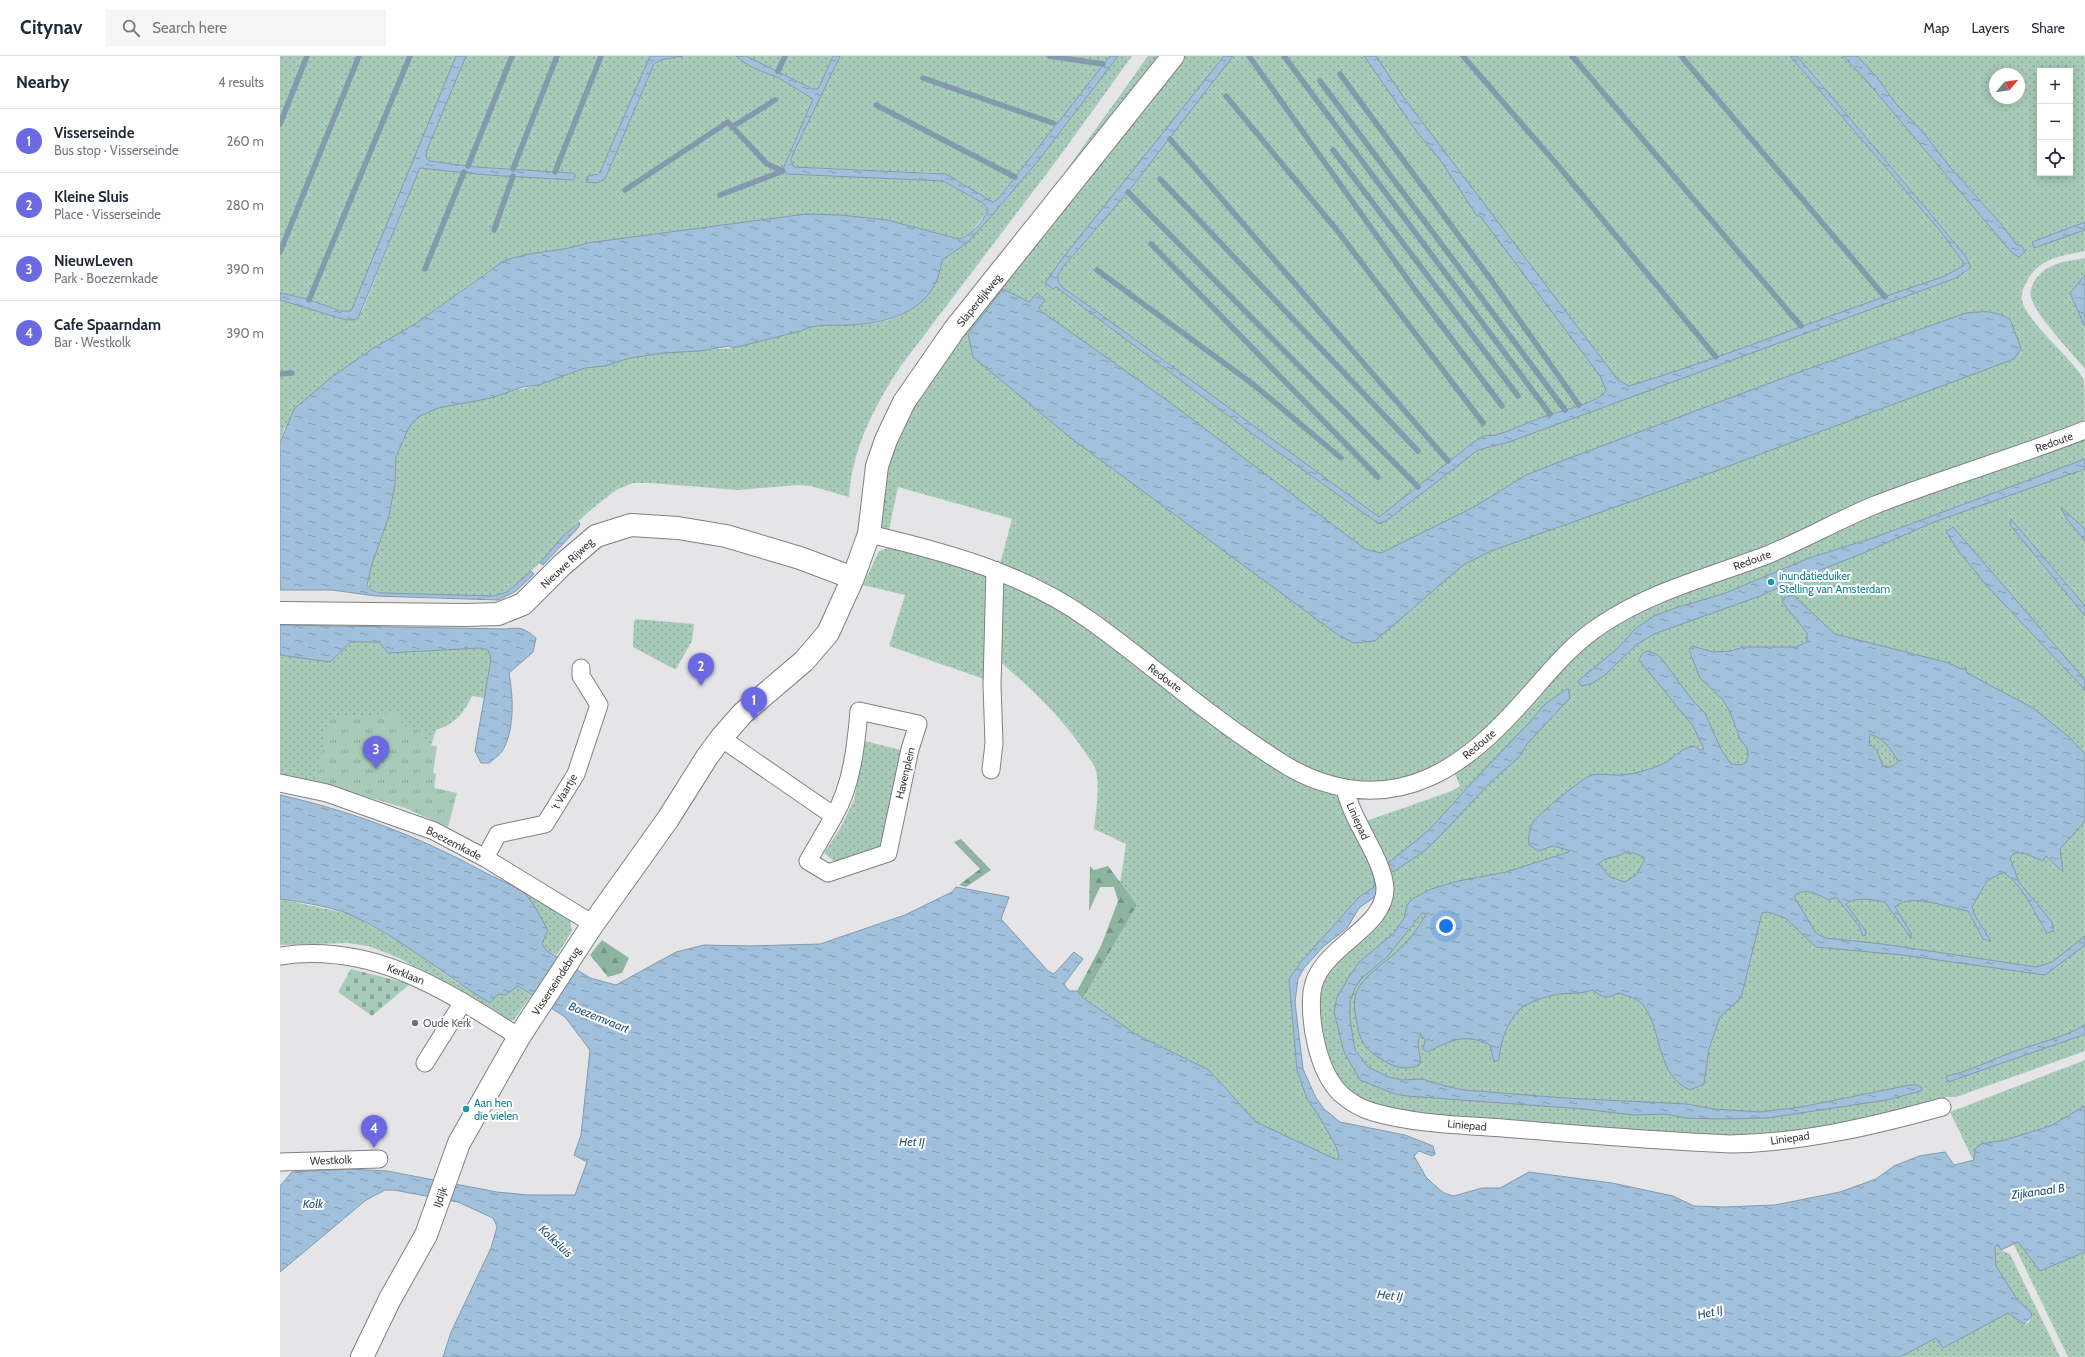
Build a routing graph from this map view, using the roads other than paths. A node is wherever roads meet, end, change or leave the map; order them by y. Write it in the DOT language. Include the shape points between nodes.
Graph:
graph roads {
  1 [pos="1173,56"];
  2 [pos="2085,430"];
  3 [pos="869,534"];
  4 [pos="995,570"];
  5 [pos="853,578"];
  6 [pos="280,613"];
  7 [pos="582,668"];
  8 [pos="721,738"];
  9 [pos="991,770"];
  10 [pos="280,783"];
  11 [pos="1345,788"];
  12 [pos="834,816"];
  13 [pos="485,858"];
  14 [pos="593,924"];
  15 [pos="280,956"];
  16 [pos="463,1002"];
  17 [pos="519,1038"];
  18 [pos="425,1063"];
  19 [pos="1942,1107"];
  20 [pos="378,1159"];
  21 [pos="281,1164"];
  22 [pos="362,1357"];
  1 -- 3 [label="street, Slaperdijkweg" via="954,330 904,402 877,466"];
  2 -- 11 [label="street, Redoute" via="1855,513 1775,552 1701,578 1630,608 1601,624 1580,640 1496,730 1451,766 1430,778 1408,786 1383,789"];
  3 -- 4 [label="street, Redoute" via="928,548"];
  3 -- 5 [label="street, Slaperdijkweg"];
  4 -- 9 [label="street" via="992,685 994,742"];
  4 -- 11 [label="street, Redoute" via="1035,587 1084,616 1237,733 1286,766 1306,776"];
  5 -- 6 [label="street, Nieuwe Rijweg" via="800,558 726,536 678,528 632,526 596,536 523,604 498,614"];
  5 -- 8 [label="street, Slaperdijkweg" via="821,643 804,661 743,713"];
  7 -- 13 [label="street, 't Vaartje" via="581,676 599,705 576,774 545,824 498,834"];
  8 -- 12 [label="street"];
  8 -- 14 [label="street, Visserseindebrug" via="668,820"];
  10 -- 13 [label="street, Boezemkade" via="327,793 434,830"];
  11 -- 19 [label="street, Liniepad" via="1381,873 1385,890 1375,914 1331,956 1318,973 1314,982 1312,1002 1317,1047 1326,1074 1342,1094 1359,1106 1390,1116 1444,1124 1730,1144 1766,1142 1826,1133"];
  12 -- 12 [label="street, Havenplein" via="808,860 828,873 888,853 910,749 918,724 859,711 857,736 844,798"];
  13 -- 14 [label="street, Boezemkade"];
  14 -- 17 [label="street, Visserseindebrug"];
  15 -- 16 [label="street, Kerklaan" via="331,953 366,960 427,982"];
  16 -- 17 [label="street, Kerklaan"];
  16 -- 18 [label="street"];
  17 -- 22 [label="street, IJdijk" via="459,1143 426,1235 393,1293"];
  20 -- 21 [label="street, Westkolk"];
}
